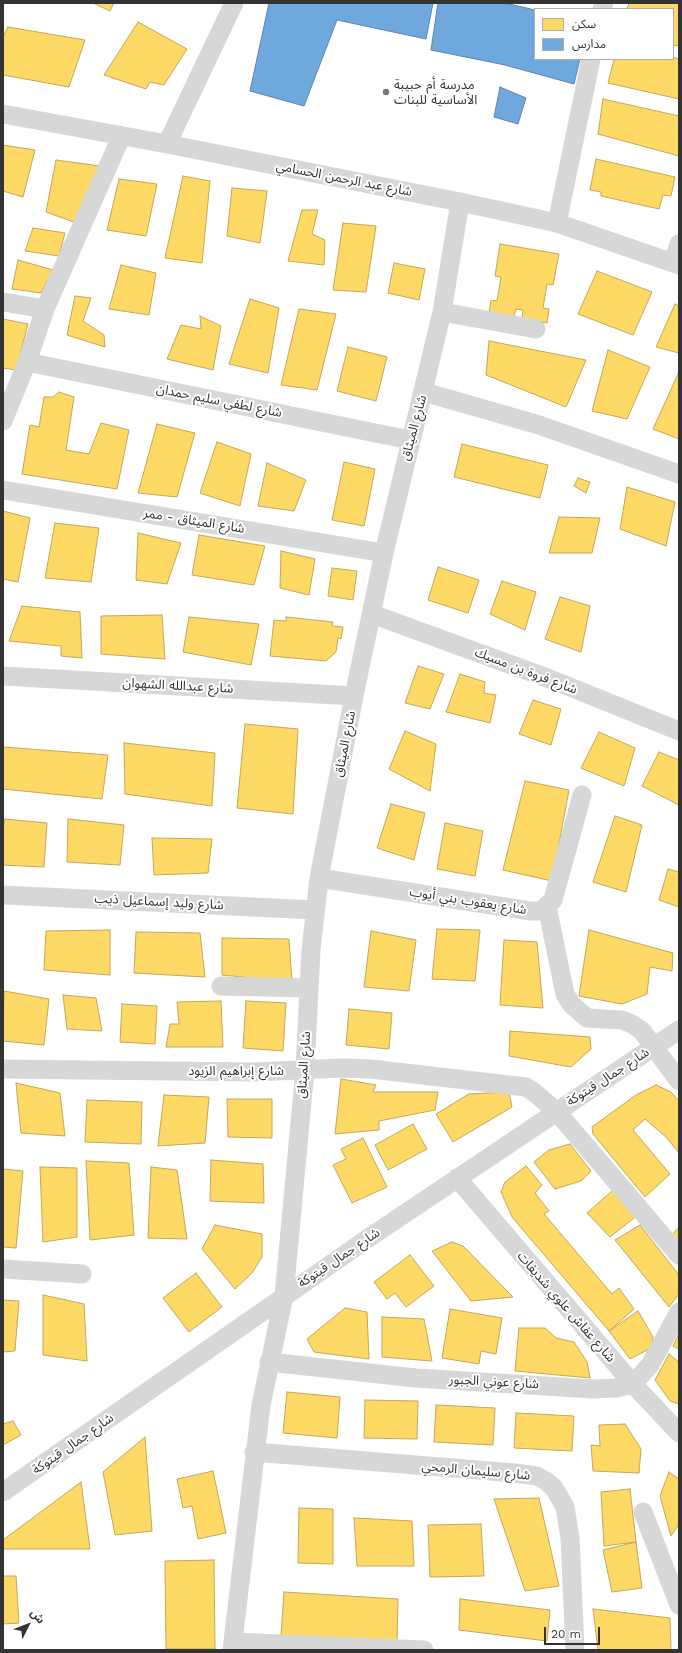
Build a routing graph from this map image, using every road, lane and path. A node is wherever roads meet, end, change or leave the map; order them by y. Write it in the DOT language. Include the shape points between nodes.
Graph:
graph roads {
  1 [pos="234,3"];
  2 [pos="591,60"];
  3 [pos="3,114"];
  4 [pos="121,137"];
  5 [pos="167,144"];
  6 [pos="460,202"];
  7 [pos="557,223"];
  8 [pos="679,244"];
  9 [pos="676,263"];
  10 [pos="3,302"];
  11 [pos="46,309"];
  12 [pos="442,312"];
  13 [pos="536,329"];
  14 [pos="27,362"];
  15 [pos="424,392"];
  16 [pos="3,421"];
  17 [pos="410,440"];
  18 [pos="679,474"];
  19 [pos="3,490"];
  20 [pos="384,552"];
  21 [pos="372,614"];
  22 [pos="3,676"];
  23 [pos="354,696"];
  24 [pos="679,731"];
  25 [pos="582,795"];
  26 [pos="319,878"];
  27 [pos="3,895"];
  28 [pos="547,907"];
  29 [pos="315,910"];
  30 [pos="220,986"];
  31 [pos="307,988"];
  32 [pos="679,1030"];
  33 [pos="654,1047"];
  34 [pos="3,1069"];
  35 [pos="304,1069"];
  36 [pos="679,1081"];
  37 [pos="556,1111"];
  38 [pos="457,1178"];
  39 [pos="679,1255"];
  40 [pos="3,1269"];
  41 [pos="82,1274"];
  42 [pos="284,1296"];
  43 [pos="679,1312"];
  44 [pos="269,1362"];
  45 [pos="632,1384"];
  46 [pos="679,1433"];
  47 [pos="254,1452"];
  48 [pos="3,1492"];
  49 [pos="643,1512"];
  50 [pos="679,1605"];
  51 [pos="232,1646"];
  52 [pos="424,1650"];
  53 [pos="575,1650"];
  1 -- 5 [label="street"];
  2 -- 7 [label="street"];
  3 -- 4 [label="street, شارع عبد الرحمن الحسامي"];
  4 -- 5 [label="street, شارع عبد الرحمن الحسامي"];
  4 -- 11 [label="street"];
  5 -- 6 [label="street, شارع عبد الرحمن الحسامي"];
  6 -- 7 [label="street, شارع عبد الرحمن الحسامي"];
  6 -- 12 [label="street, شارع الميثاق"];
  7 -- 9 [label="street, شارع عبد الرحمن الحسامي"];
  8 -- 9 [label="street"];
  10 -- 11 [label="street"];
  11 -- 14 [label="street"];
  12 -- 13 [label="street"];
  12 -- 15 [label="street, شارع الميثاق"];
  14 -- 16 [label="street"];
  14 -- 17 [label="street, شارع لطفي سليم حمدان"];
  15 -- 17 [label="street, شارع الميثاق"];
  15 -- 18 [label="street" via="539,425"];
  17 -- 20 [label="street, شارع الميثاق"];
  19 -- 20 [label="street, شارع الميثاق - ممر"];
  20 -- 21 [label="street, شارع الميثاق"];
  21 -- 23 [label="street, شارع الميثاق"];
  21 -- 24 [label="street, شارع فروة بن مسيك" via="550,679"];
  22 -- 23 [label="street, شارع عبدالله الشهوان"];
  23 -- 26 [label="street, شارع الميثاق"];
  25 -- 28 [label="street" via="553,900"];
  26 -- 28 [label="street, شارع يعقوب بني أيوب" via="530,911 541,911"];
  26 -- 29 [label="street, شارع الميثاق"];
  27 -- 29 [label="street, شارع وليد إسماعيل ذيب"];
  28 -- 33 [label="street" via="565,994 570,1004 587,1018 622,1020 632,1024 642,1031"];
  29 -- 31 [label="street, شارع الميثاق"];
  30 -- 31 [label="street"];
  31 -- 35 [label="street, شارع الميثاق"];
  32 -- 33 [label="street, شارع جمال قيتوكة"];
  33 -- 36 [label="street"];
  33 -- 37 [label="street, شارع جمال قيتوكة"];
  34 -- 35 [label="street, شارع إبراهيم الزيود" via="254,1072"];
  35 -- 37 [label="street, شارع إبراهيم الزيود" via="371,1069 526,1087"];
  35 -- 42 [label="street, شارع الميثاق"];
  37 -- 38 [label="street, شارع جمال قيتوكة"];
  37 -- 39 [label="street, شارع إبراهيم الزيود"];
  38 -- 42 [label="street, شارع جمال قيتوكة"];
  38 -- 45 [label="street, شارع عفاش علوي شديفات"];
  40 -- 41 [label="street"];
  42 -- 44 [label="street"];
  42 -- 48 [label="street, شارع جمال قيتوكة"];
  43 -- 45 [label="street" via="650,1365"];
  44 -- 45 [label="street, شارع عوني الجبور" via="416,1378 593,1389"];
  44 -- 47 [label="street"];
  45 -- 46 [label="street, شارع عفاش علوي شديفات"];
  47 -- 51 [label="street"];
  47 -- 53 [label="street, شارع سليمان الرمحي" via="515,1473 537,1476 546,1481 554,1488 565,1507 570,1538"];
  49 -- 50 [label="street"];
  51 -- 52 [label="street"];
}
